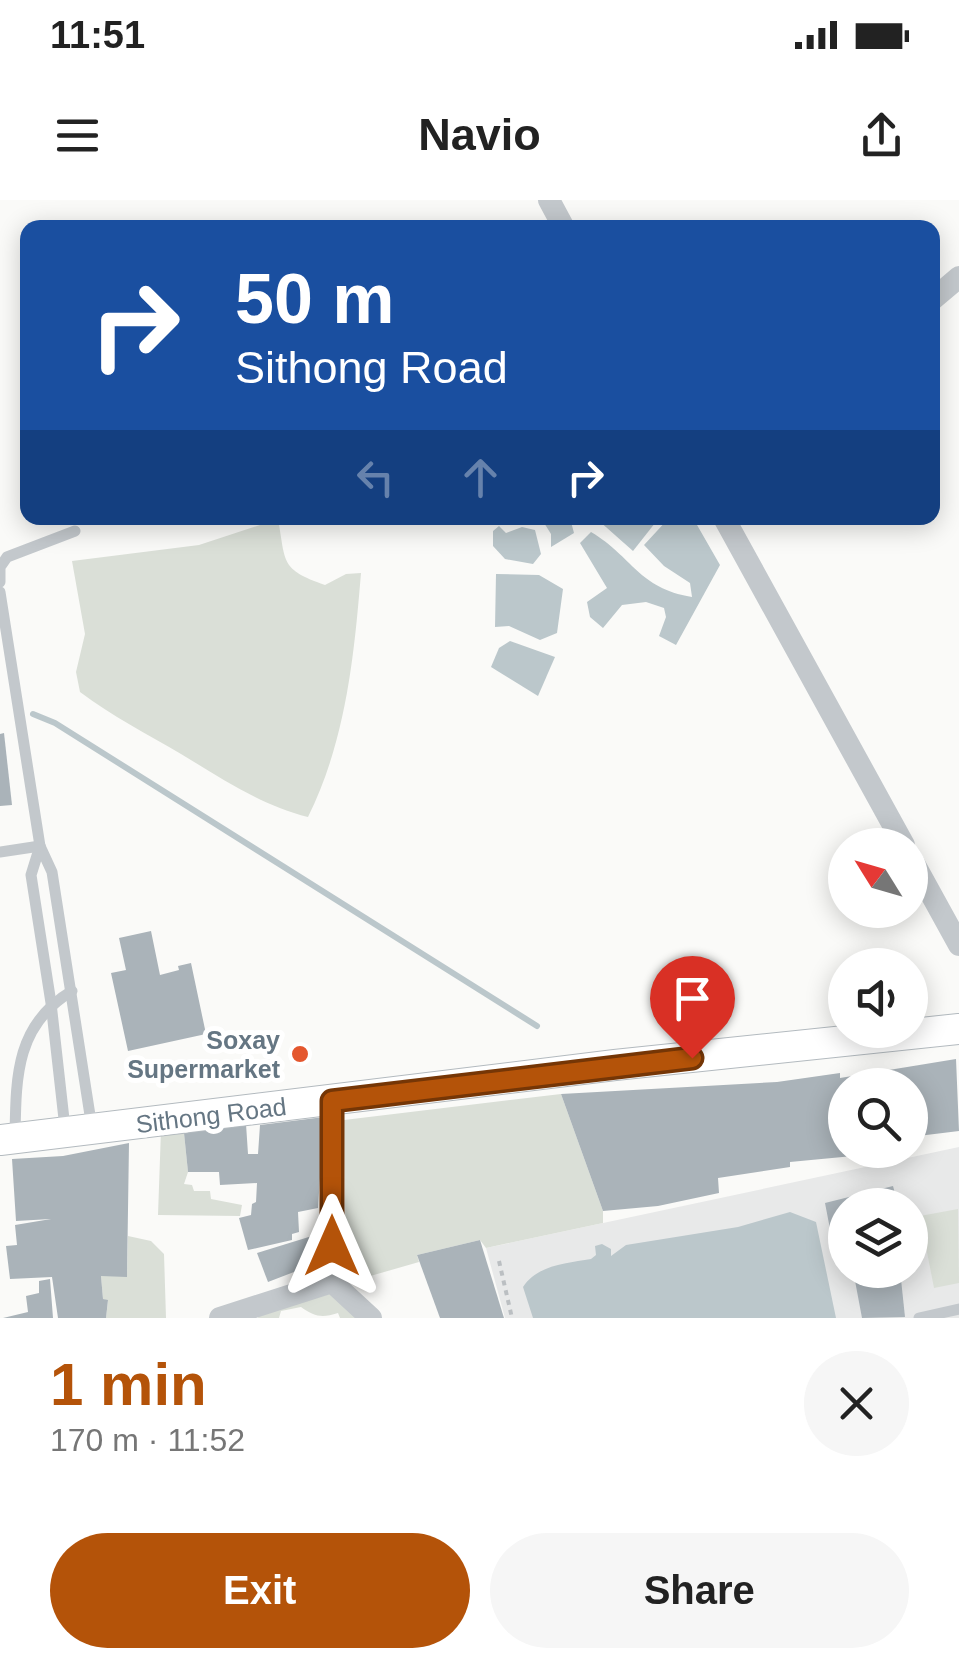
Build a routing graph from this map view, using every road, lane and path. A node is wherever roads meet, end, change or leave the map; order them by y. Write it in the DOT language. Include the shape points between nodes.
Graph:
graph roads {
  1 [pos="728,525"];
  2 [pos="75,532"];
  3 [pos="0,582"];
  4 [pos="0,592"];
  5 [pos="18,717"];
  6 [pos="0,720"];
  7 [pos="895,828"];
  8 [pos="40,846"];
  9 [pos="0,852"];
  10 [pos="928,889"];
  11 [pos="959,945"];
  12 [pos="72,991"];
  13 [pos="51,1003"];
  14 [pos="959,1029"];
  15 [pos="332,1101"];
  16 [pos="79,1131"];
  17 [pos="8,1139"];
  18 [pos="499,1261"];
  19 [pos="332,1282"];
  20 [pos="959,1309"];
  21 [pos="220,1318"];
  22 [pos="370,1318"];
  23 [pos="512,1318"];
  24 [pos="919,1318"];
  1 -- 7 [label="street"];
  2 -- 3 [label="lane" via="8,557"];
  4 -- 5 [label="lane"];
  5 -- 6 [label="lane"];
  5 -- 8 [label="lane"];
  8 -- 9 [label="lane"];
  8 -- 12 [label="lane" via="52,872"];
  8 -- 13 [label="lane" via="31,875"];
  10 -- 11 [label="street"];
  12 -- 13 [label="lane"];
  12 -- 16 [label="lane"];
  13 -- 16 [label="lane"];
  13 -- 17 [label="lane" via="21,1053"];
  14 -- 15 [label="main road, Sithong Road"];
  15 -- 16 [label="main road, Sithong Road"];
  15 -- 19 [label="street"];
  16 -- 17 [label="main road, Sithong Road"];
  18 -- 23 [label="path"];
  19 -- 21 [label="street"];
  19 -- 22 [label="street"];
  20 -- 24 [label="lane"];
}
